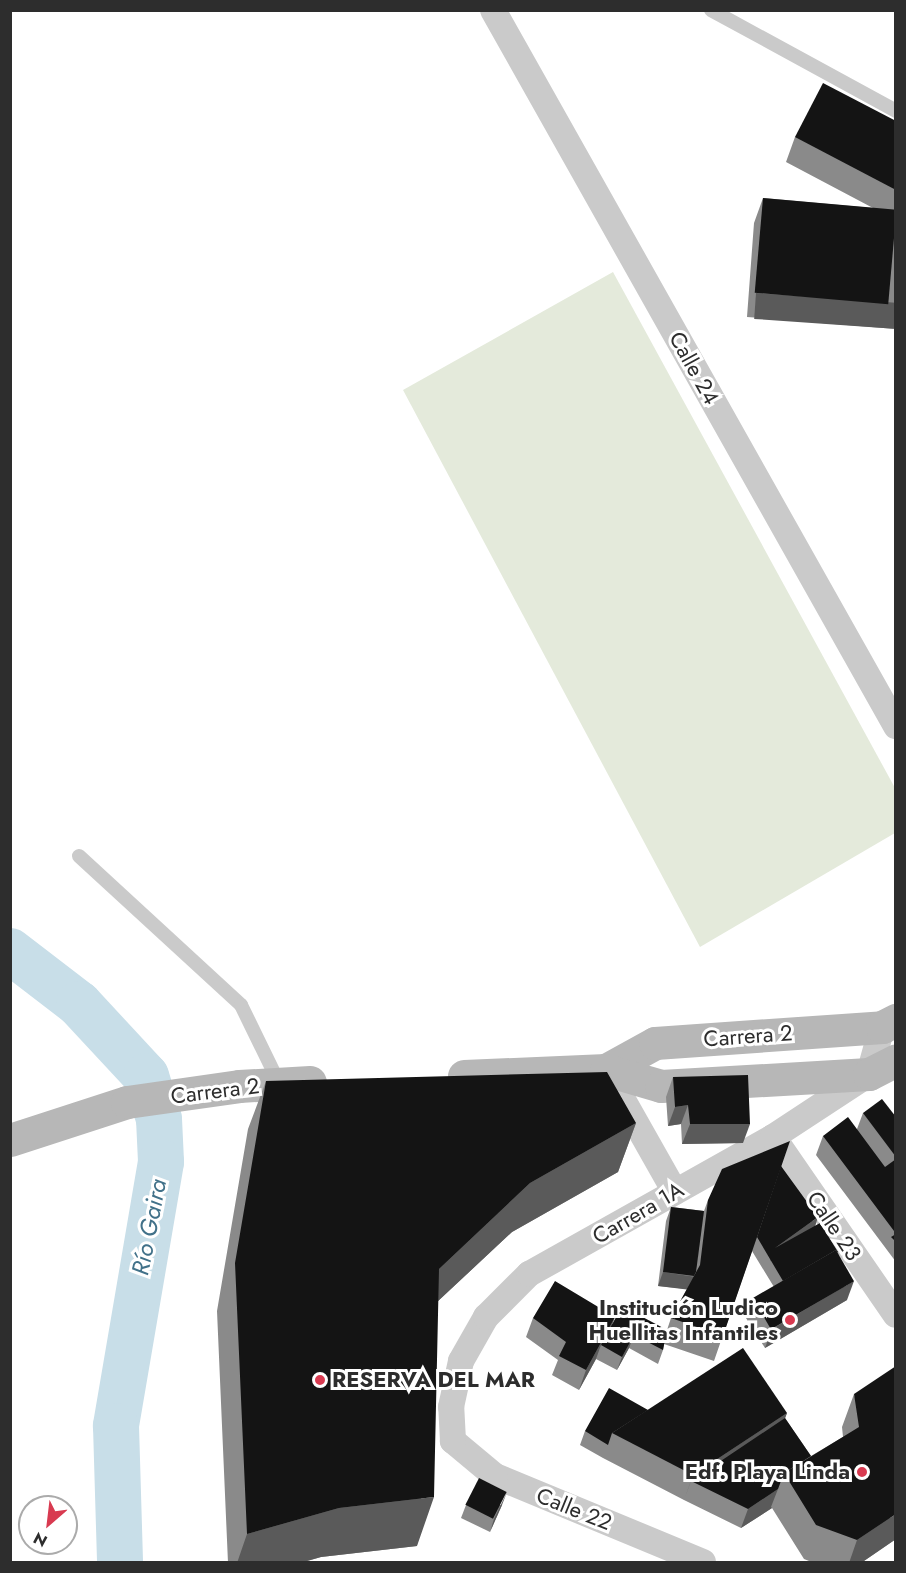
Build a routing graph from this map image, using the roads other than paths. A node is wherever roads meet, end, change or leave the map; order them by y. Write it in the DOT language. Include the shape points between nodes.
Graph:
graph roads {
  1 [pos="493,10"];
  2 [pos="711,10"];
  3 [pos="896,111"];
  4 [pos="896,726"];
  5 [pos="79,856"];
  6 [pos="889,1024"];
  7 [pos="882,1067"];
  8 [pos="606,1070"];
  9 [pos="432,1078"];
  10 [pos="341,1082"];
  11 [pos="279,1083"];
  12 [pos="773,1137"];
  13 [pos="10,1140"];
  14 [pos="675,1192"];
  15 [pos="896,1315"];
  16 [pos="447,1442"];
  17 [pos="703,1563"];
  1 -- 4 [label="street, Calle 24"];
  2 -- 3 [label="lane"];
  5 -- 11 [label="lane" via="241,1005"];
  6 -- 7 [label="street"];
  6 -- 8 [label="street, Carrera 2" via="654,1043"];
  7 -- 8 [label="street, Carrera 2" via="661,1086"];
  7 -- 12 [label="street, Carrera 1A"];
  8 -- 9 [label="street, Carrera 2"];
  8 -- 14 [label="street"];
  10 -- 11 [label="street, Carrera 2"];
  11 -- 13 [label="street, Carrera 2" via="127,1102"];
  12 -- 14 [label="street, Carrera 1A"];
  12 -- 15 [label="street, Calle 23"];
  14 -- 16 [label="street, Carrera 1A" via="529,1274 486,1317 461,1361"];
  16 -- 17 [label="street, Calle 22" via="495,1476"];
}
